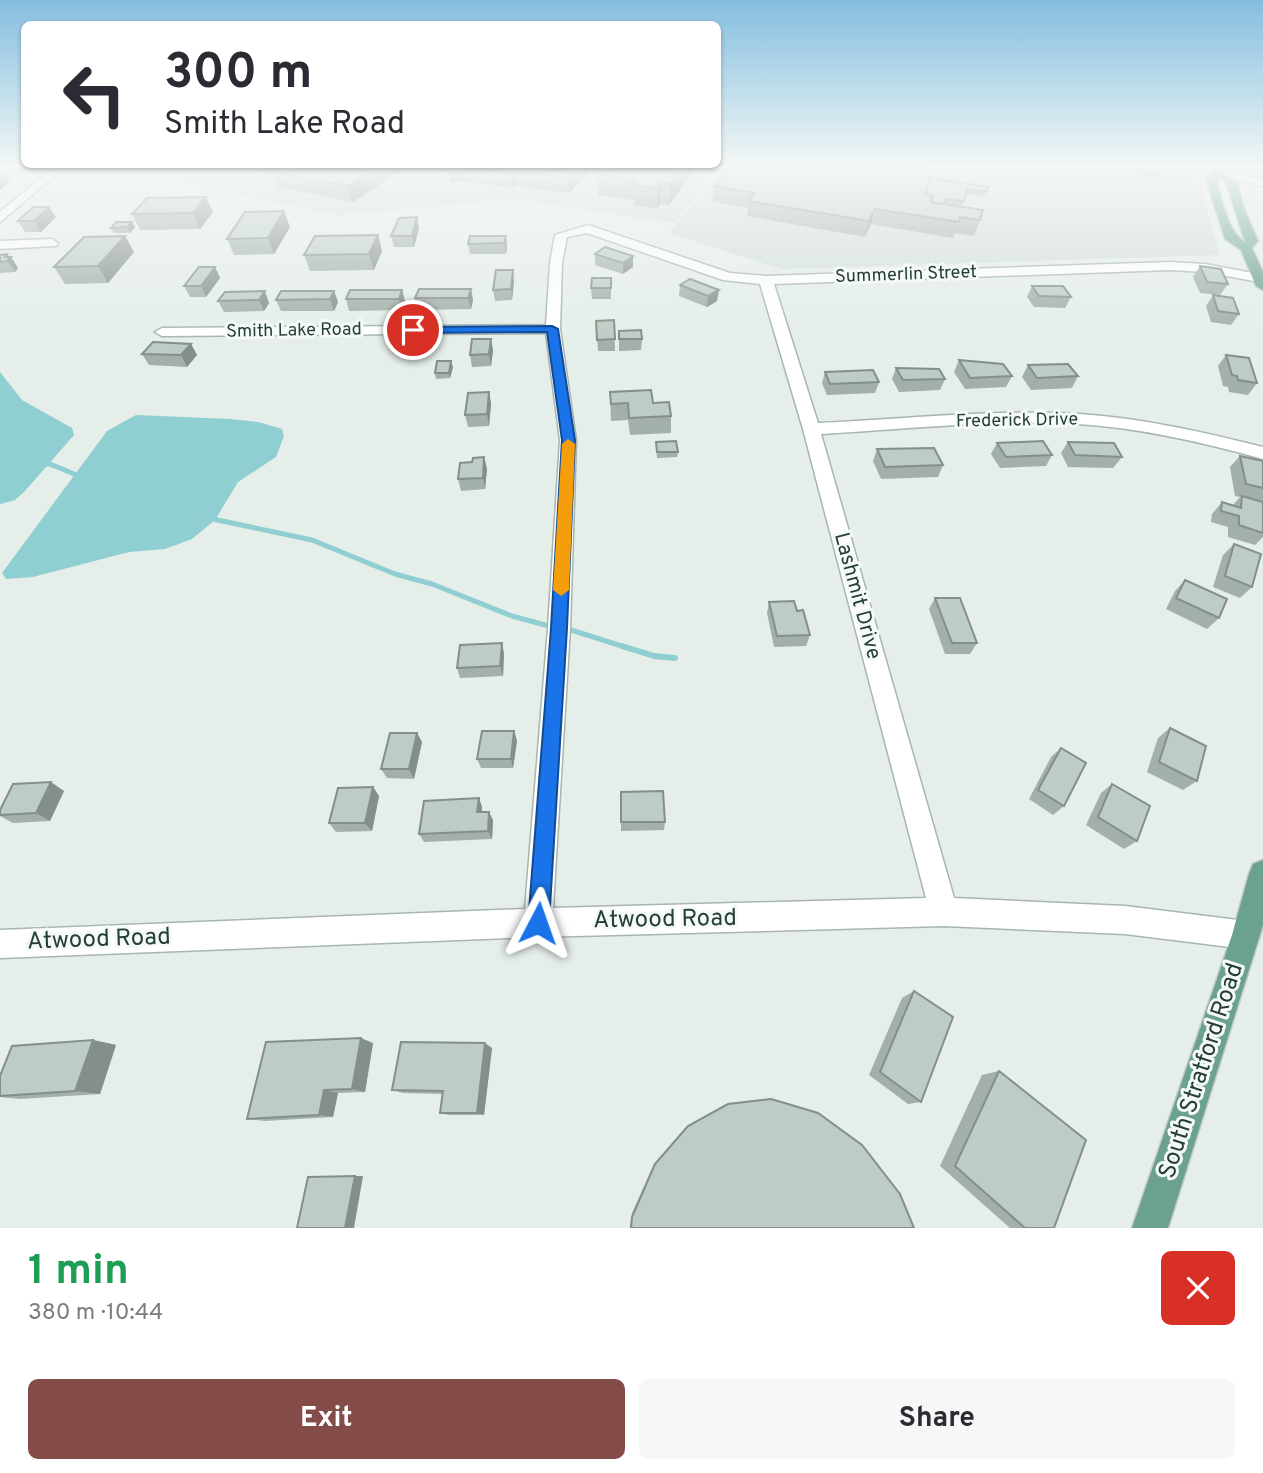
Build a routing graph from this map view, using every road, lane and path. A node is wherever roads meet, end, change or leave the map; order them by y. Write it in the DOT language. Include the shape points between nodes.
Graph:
graph roads {
  1 [pos="1225,224"];
  2 [pos="1245,224"];
  3 [pos="51,243"];
  4 [pos="0,245"];
  5 [pos="1246,248"];
  6 [pos="766,280"];
  7 [pos="1261,282"];
  8 [pos="552,329"];
  9 [pos="162,332"];
  10 [pos="811,429"];
  11 [pos="1263,453"];
  12 [pos="1263,874"];
  13 [pos="944,912"];
  14 [pos="538,923"];
  15 [pos="1255,937"];
  16 [pos="0,944"];
  17 [pos="1150,1228"];
  1 -- 5 [label="main road" via="1231,239"];
  2 -- 5 [label="main road" via="1252,241"];
  3 -- 4 [label="street"];
  5 -- 7 [label="main road"];
  6 -- 7 [label="street, Summerlin Street" via="1170,266 1205,268"];
  6 -- 8 [label="street, Summerlin Street" via="728,277 588,229 561,235"];
  6 -- 10 [label="street, Lashmit Drive"];
  8 -- 9 [label="street, Smith Lake Road"];
  8 -- 14 [label="street" via="568,440"];
  10 -- 11 [label="street, Frederick Drive" via="1052,418 1198,435"];
  10 -- 13 [label="street, Lashmit Drive"];
  12 -- 15 [label="main road, South Stratford Road"];
  13 -- 14 [label="street, Atwood Road"];
  13 -- 15 [label="street, Atwood Road" via="1125,920"];
  14 -- 16 [label="street, Atwood Road"];
  15 -- 17 [label="main road, South Stratford Road"];
}
